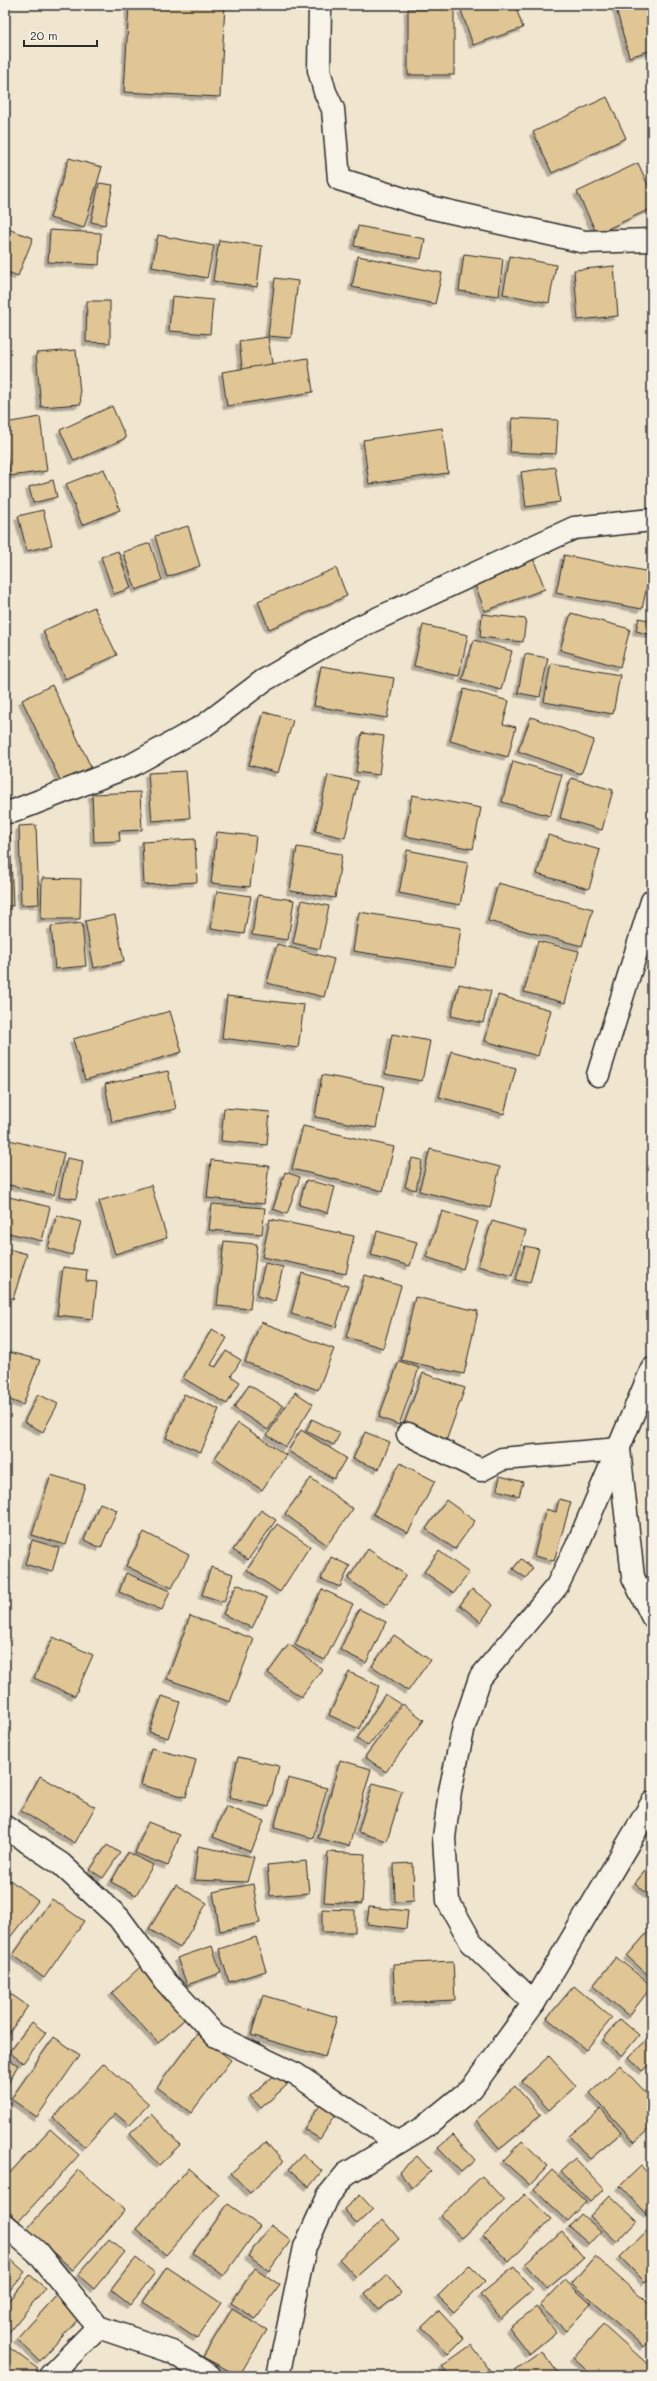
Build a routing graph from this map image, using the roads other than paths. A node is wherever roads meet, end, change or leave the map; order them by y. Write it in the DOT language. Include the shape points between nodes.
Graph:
graph roads {
  1 [pos="320,5"];
  2 [pos="652,240"];
  3 [pos="652,520"];
  4 [pos="5,812"];
  5 [pos="652,901"];
  6 [pos="598,1075"];
  7 [pos="652,1369"];
  8 [pos="408,1434"];
  9 [pos="619,1449"];
  10 [pos="652,1616"];
  11 [pos="652,1803"];
  12 [pos="5,1827"];
  13 [pos="534,2003"];
  14 [pos="396,2142"];
  15 [pos="5,2225"];
  16 [pos="98,2327"];
  17 [pos="50,2376"];
  18 [pos="210,2376"];
  19 [pos="278,2376"];
  1 -- 2 [label="street" via="319,70 333,109 339,179 429,207 585,242"];
  3 -- 4 [label="street" via="574,528 346,633 263,681 205,725 132,765 14,811"];
  5 -- 6 [label="street"];
  7 -- 9 [label="street"];
  8 -- 9 [label="street" via="481,1470 502,1459"];
  9 -- 10 [label="street" via="633,1577"];
  9 -- 13 [label="street" via="557,1586 480,1678 464,1726 450,1791 444,1838 448,1901 471,1942"];
  11 -- 13 [label="street"];
  12 -- 14 [label="street" via="61,1864 119,1918 166,1982 216,2036 297,2075"];
  13 -- 14 [label="street" via="472,2088 424,2127"];
  14 -- 19 [label="street" via="346,2174 328,2196 305,2247"];
  15 -- 16 [label="street" via="37,2252"];
  16 -- 17 [label="street"];
  16 -- 18 [label="street" via="172,2352"];
}
